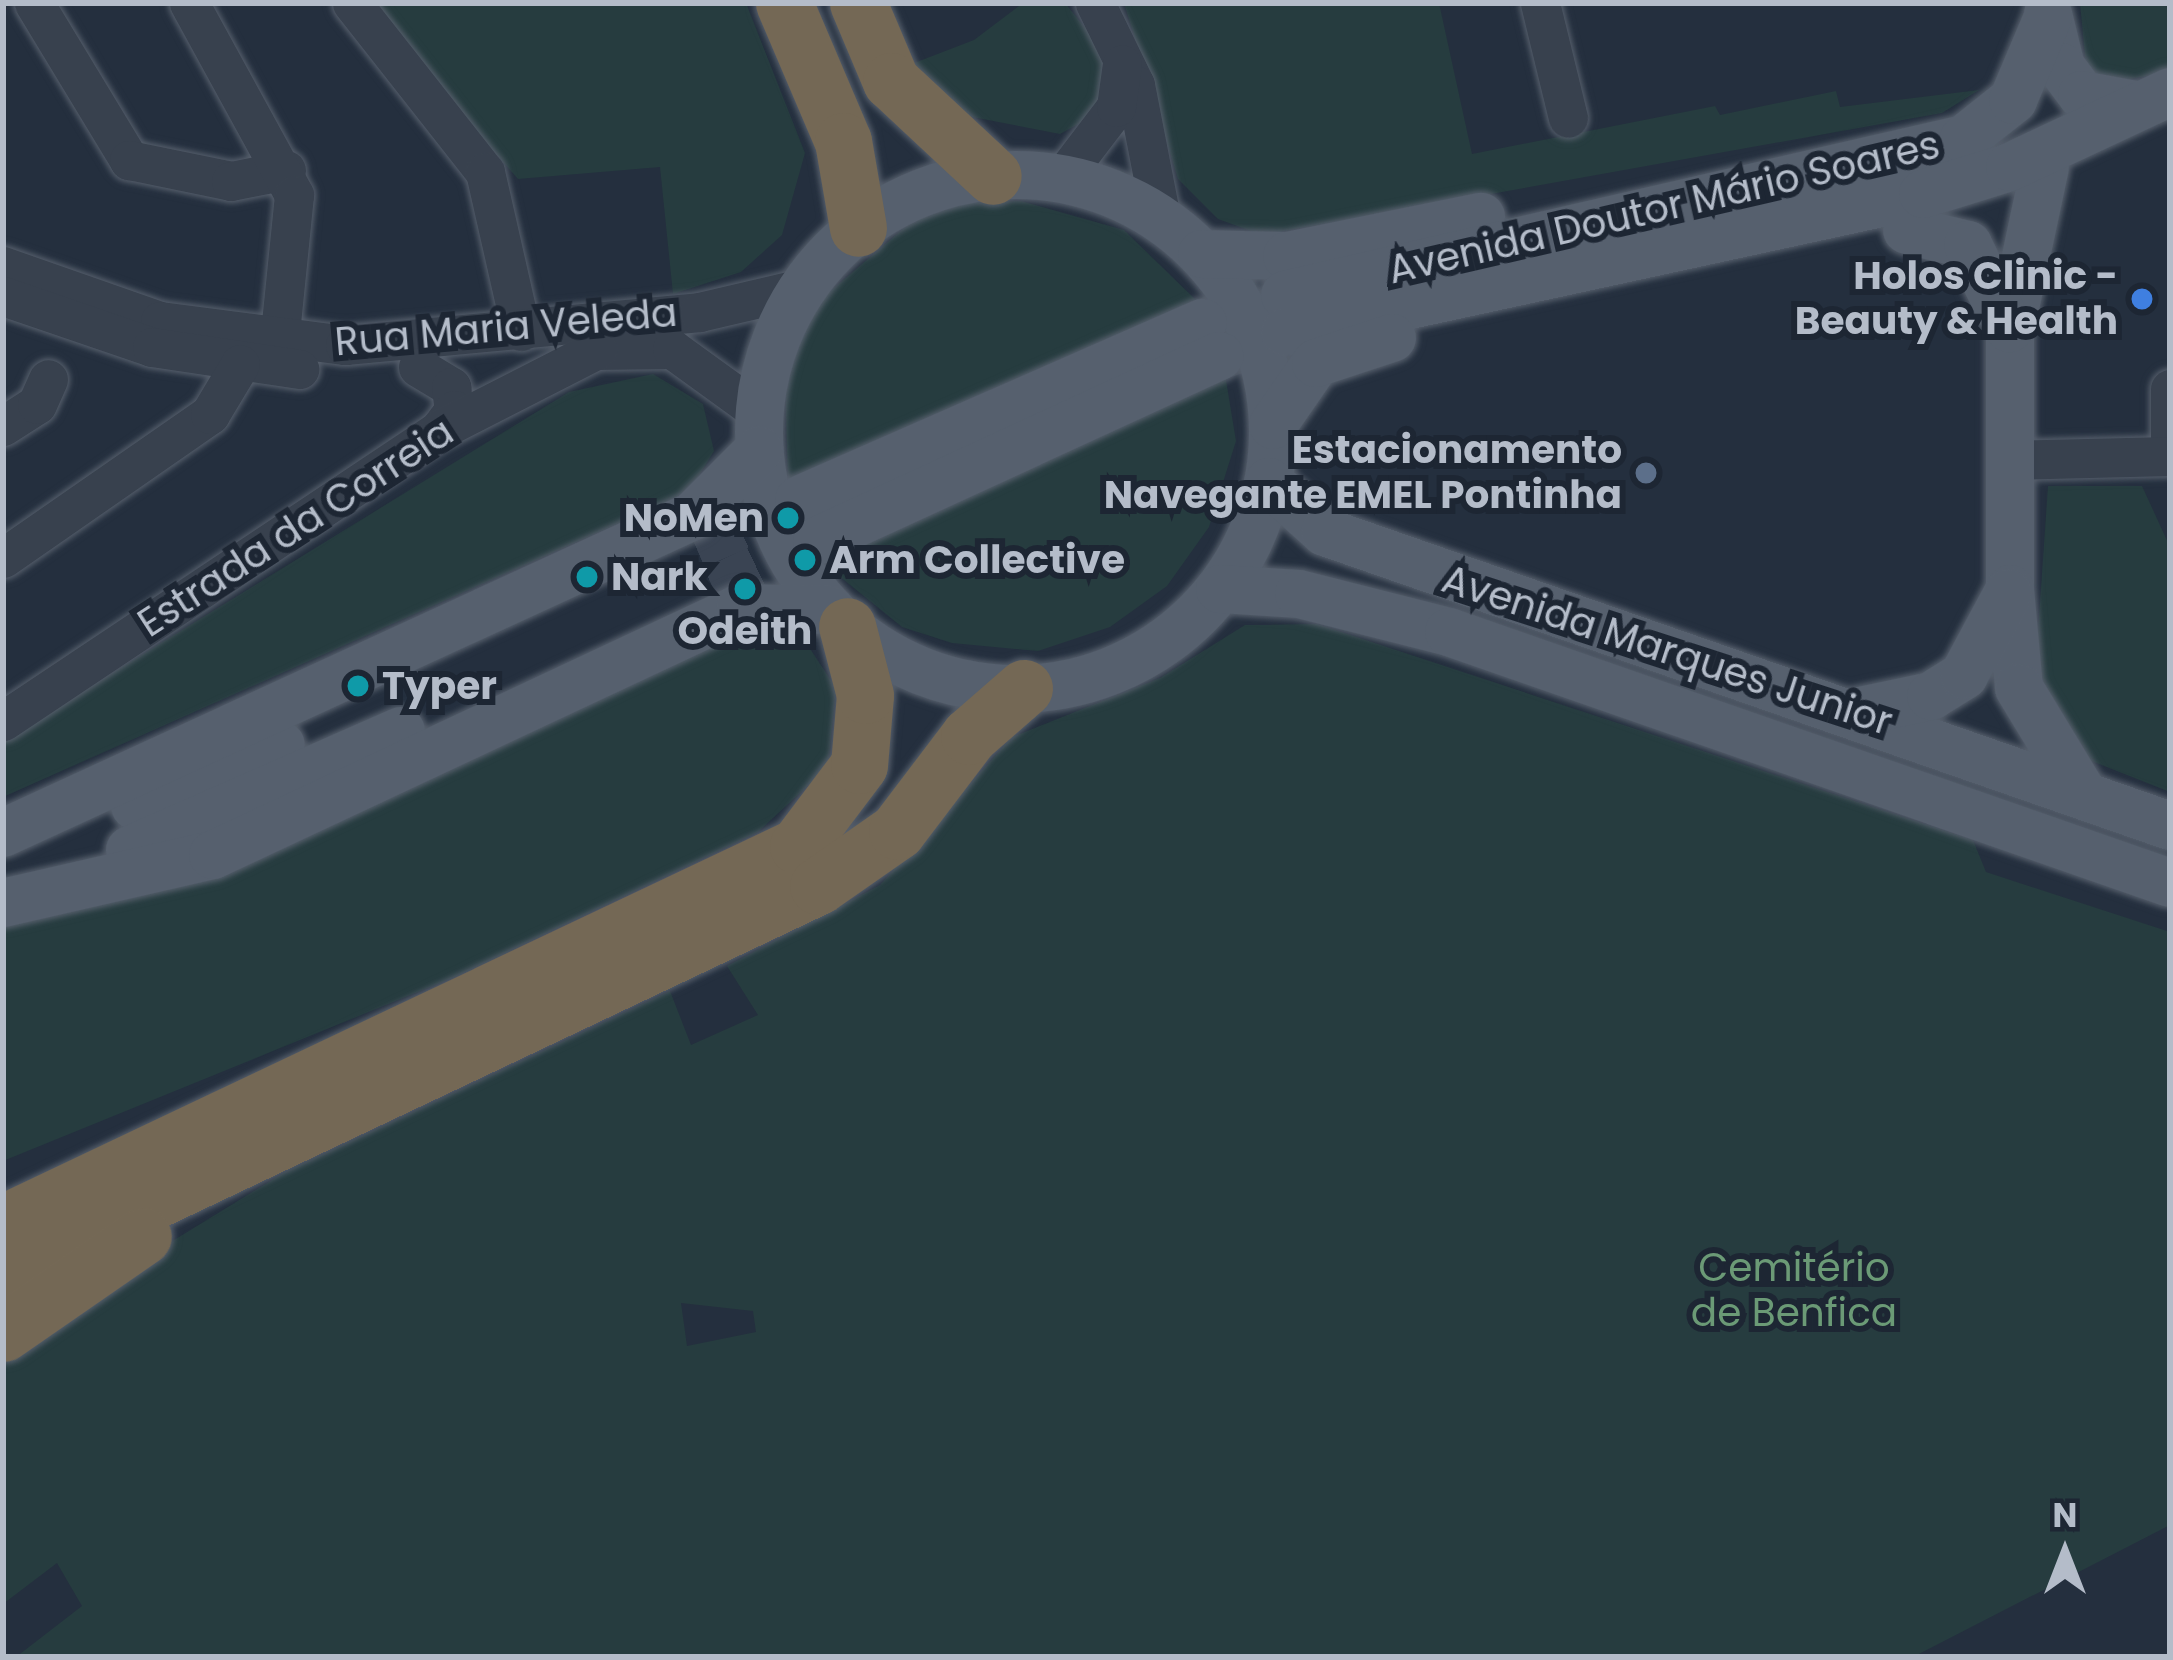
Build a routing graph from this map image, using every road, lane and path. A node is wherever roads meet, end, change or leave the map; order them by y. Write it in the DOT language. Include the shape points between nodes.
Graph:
graph roads {
  1 [pos="34,3"];
  2 [pos="189,3"];
  3 [pos="352,3"];
  4 [pos="784,3"];
  5 [pos="858,3"];
  6 [pos="1095,3"];
  7 [pos="1540,3"];
  8 [pos="2049,10"];
  9 [pos="1122,47"];
  10 [pos="2154,99"];
  11 [pos="1568,118"];
  12 [pos="1907,153"];
  13 [pos="2055,153"];
  14 [pos="286,170"];
  15 [pos="993,176"];
  16 [pos="1061,179"];
  17 [pos="1161,219"];
  18 [pos="858,228"];
  19 [pos="1907,230"];
  20 [pos="1202,254"];
  21 [pos="3,266"];
  22 [pos="802,288"];
  23 [pos="3,296"];
  24 [pos="521,331"];
  25 [pos="2010,332"];
  26 [pos="1211,340"];
  27 [pos="279,342"];
  28 [pos="597,349"];
  29 [pos="240,364"];
  30 [pos="418,367"];
  31 [pos="48,380"];
  32 [pos="2170,388"];
  33 [pos="1274,425"];
  34 [pos="3,426"];
  35 [pos="439,430"];
  36 [pos="759,431"];
  37 [pos="2170,452"];
  38 [pos="2006,460"];
  39 [pos="1269,482"];
  40 [pos="808,520"];
  41 [pos="695,545"];
  42 [pos="3,558"];
  43 [pos="1220,589"];
  44 [pos="2010,589"];
  45 [pos="714,590"];
  46 [pos="838,618"];
  47 [pos="1024,688"];
  48 [pos="1854,712"];
  49 [pos="3,722"];
  50 [pos="2081,792"];
  51 [pos="2170,826"];
  52 [pos="3,833"];
  53 [pos="3,843"];
  54 [pos="2170,883"];
  55 [pos="3,902"];
  56 [pos="355,1076"];
  57 [pos="3,1185"];
  58 [pos="3,1223"];
  59 [pos="3,1272"];
  60 [pos="3,1333"];
  1 -- 14 [label="street" via="129,160 231,181"];
  2 -- 14 [label="street"];
  3 -- 24 [label="street" via="484,172"];
  4 -- 18 [label="highway" via="843,141"];
  5 -- 15 [label="highway" via="891,81"];
  6 -- 9 [label="street"];
  7 -- 11 [label="street"];
  8 -- 10 [label="main road" via="2082,94"];
  8 -- 12 [label="main road, Avenida Doutor Mário Soares" via="2027,75 1986,128"];
  9 -- 16 [label="street" via="1116,107"];
  9 -- 17 [label="street"];
  10 -- 13 [label="main road"];
  12 -- 13 [label="main road, Avenida Doutor Mário Soares" via="1285,313 1923,194"];
  12 -- 20 [label="main road" via="1723,171 1287,256"];
  13 -- 19 [label="main road"];
  13 -- 25 [label="main road"];
  14 -- 27 [label="street" via="296,216"];
  15 -- 16 [label="main road"];
  15 -- 18 [label="main road" via="930,190"];
  16 -- 17 [label="main road"];
  17 -- 20 [label="main road"];
  18 -- 22 [label="main road"];
  19 -- 25 [label="main road" via="1968,245"];
  19 -- 33 [label="main road" via="1360,345 1298,380"];
  20 -- 33 [label="main road" via="1246,316"];
  21 -- 27 [label="street, Rua Maria Veleda" via="160,321"];
  22 -- 24 [label="street, Rua Maria Veleda" via="699,312"];
  22 -- 36 [label="main road"];
  23 -- 29 [label="street, Rua Maria Veleda" via="103,334"];
  24 -- 27 [label="street, Rua Maria Veleda"];
  25 -- 38 [label="main road"];
  26 -- 40 [label="main road"];
  28 -- 30 [label="street, Rua Maria Veleda"];
  28 -- 35 [label="street, Estrada da Correia"];
  28 -- 36 [label="street, Rua Maria Veleda" via="672,349"];
  29 -- 30 [label="street, Rua Maria Veleda"];
  29 -- 42 [label="street" via="210,414"];
  30 -- 35 [label="street" via="451,387 454,410"];
  31 -- 34 [label="street" via="37,404"];
  32 -- 37 [label="street"];
  33 -- 39 [label="main road"];
  35 -- 49 [label="street, Estrada da Correia"];
  36 -- 46 [label="main road" via="788,552"];
  36 -- 52 [label="main road" via="693,516"];
  37 -- 38 [label="street"];
  38 -- 44 [label="main road"];
  39 -- 43 [label="main road"];
  39 -- 48 [label="main road, Avenida Marques Junior" via="1325,532"];
  41 -- 53 [label="main road" via="185,791"];
  43 -- 47 [label="main road" via="1133,660"];
  43 -- 54 [label="main road, Avenida Marques Junior" via="1299,594 1449,632"];
  44 -- 48 [label="main road" via="1964,676 1931,696"];
  44 -- 50 [label="main road" via="2019,688"];
  45 -- 55 [label="main road"];
  46 -- 47 [label="main road" via="929,674"];
  46 -- 55 [label="main road" via="740,608 213,855"];
  46 -- 56 [label="highway" via="865,695 859,765 808,839"];
  47 -- 56 [label="highway" via="862,860"];
  48 -- 50 [label="main road, Avenida Marques Junior"];
  50 -- 51 [label="main road, Avenida Marques Junior"];
  56 -- 57 [label="highway"];
  56 -- 58 [label="highway"];
  56 -- 59 [label="highway"];
  56 -- 60 [label="highway"];
}
